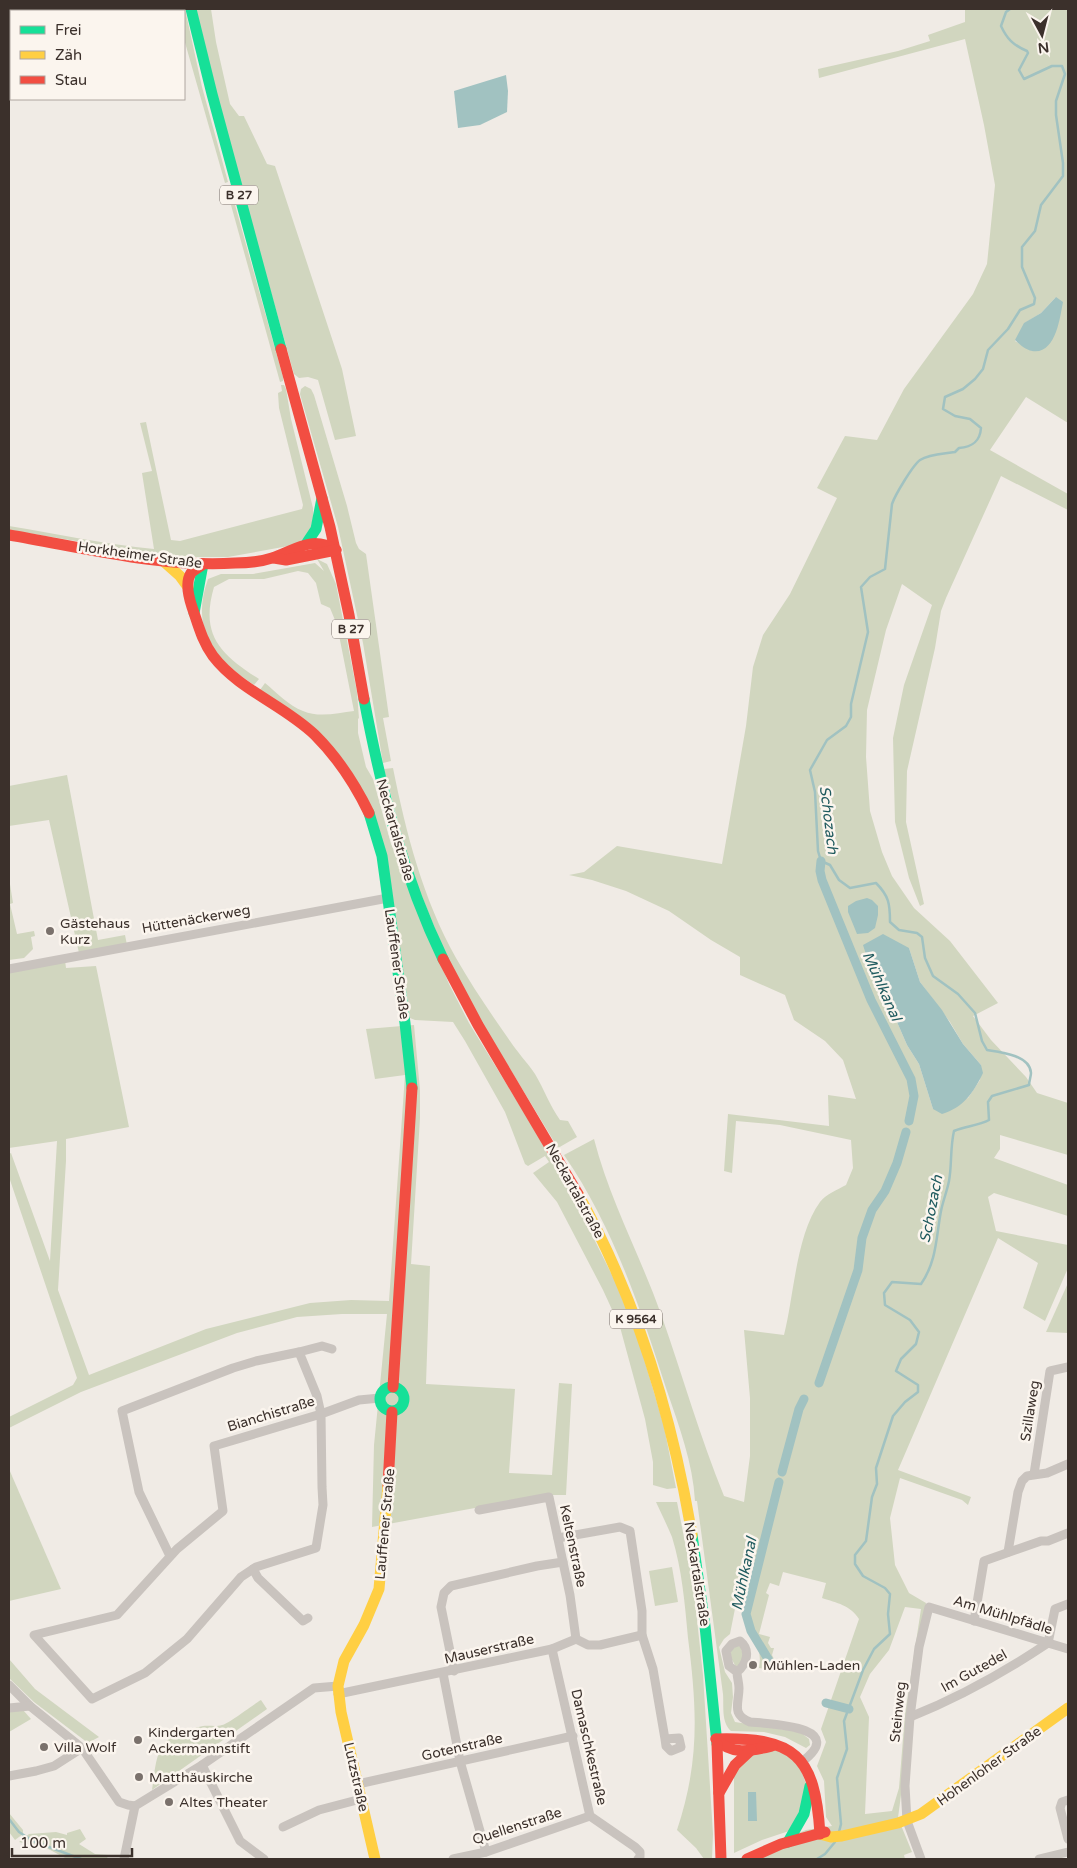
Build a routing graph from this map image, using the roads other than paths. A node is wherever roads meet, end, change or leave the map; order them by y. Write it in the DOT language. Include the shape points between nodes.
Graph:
graph roads {
  1 [pos="191,9"];
  2 [pos="322,495"];
  3 [pos="9,535"];
  4 [pos="306,544"];
  5 [pos="336,550"];
  6 [pos="272,558"];
  7 [pos="162,560"];
  8 [pos="203,564"];
  9 [pos="188,587"];
  10 [pos="194,614"];
  11 [pos="394,834"];
  12 [pos="388,898"];
  13 [pos="9,969"];
  14 [pos="332,1349"];
  15 [pos="299,1352"];
  16 [pos="1068,1367"];
  17 [pos="394,1387"];
  18 [pos="380,1398"];
  19 [pos="392,1412"];
  20 [pos="321,1414"];
  21 [pos="1068,1464"];
  22 [pos="1034,1474"];
  23 [pos="480,1509"];
  24 [pos="1068,1534"];
  25 [pos="558,1538"];
  26 [pos="1008,1552"];
  27 [pos="170,1556"];
  28 [pos="563,1562"];
  29 [pos="253,1569"];
  30 [pos="1068,1604"];
  31 [pos="929,1607"];
  32 [pos="308,1618"];
  33 [pos="974,1621"];
  34 [pos="642,1635"];
  35 [pos="576,1639"];
  36 [pos="1048,1643"];
  37 [pos="552,1649"];
  38 [pos="1068,1649"];
  39 [pos="454,1671"];
  40 [pos="737,1672"];
  41 [pos="443,1673"];
  42 [pos="9,1685"];
  43 [pos="338,1690"];
  44 [pos="30,1706"];
  45 [pos="9,1708"];
  46 [pos="1068,1708"];
  47 [pos="910,1717"];
  48 [pos="573,1736"];
  49 [pos="665,1739"];
  50 [pos="716,1739"];
  51 [pos="775,1746"];
  52 [pos="82,1748"];
  53 [pos="751,1750"];
  54 [pos="460,1761"];
  55 [pos="803,1761"];
  56 [pos="202,1766"];
  57 [pos="9,1776"];
  58 [pos="811,1781"];
  59 [pos="358,1784"];
  60 [pos="719,1793"];
  61 [pos="361,1799"];
  62 [pos="1068,1800"];
  63 [pos="807,1804"];
  64 [pos="135,1806"];
  65 [pos="590,1816"];
  66 [pos="907,1821"];
  67 [pos="283,1827"];
  68 [pos="823,1834"];
  69 [pos="1068,1839"];
  70 [pos="788,1842"];
  71 [pos="486,1852"];
  72 [pos="1068,1852"];
  73 [pos="721,1856"];
  74 [pos="639,1858"];
  75 [pos="124,1859"];
  76 [pos="264,1859"];
  77 [pos="375,1859"];
  78 [pos="453,1859"];
  79 [pos="747,1859"];
  80 [pos="921,1859"];
  81 [pos="1039,1859"];
  1 -- 2 [label="main road, B 27" via="218,123"];
  2 -- 4 [label="main road" via="316,529"];
  2 -- 5 [label="main road, B 27"];
  3 -- 7 [label="main road, Horkheimer Straße"];
  4 -- 5 [label="main road, Horkheimer Straße" via="323,542"];
  4 -- 6 [label="main road, Horkheimer Straße"];
  5 -- 6 [label="main road, Horkheimer Straße" via="286,560"];
  5 -- 11 [label="main road, Neckartalstraße / B 27"];
  6 -- 8 [label="main road, Horkheimer Straße"];
  7 -- 8 [label="main road, Horkheimer Straße"];
  7 -- 9 [label="main road"];
  8 -- 9 [label="main road" via="191,573"];
  8 -- 10 [label="main road"];
  9 -- 10 [label="main road, Lauffener Straße"];
  10 -- 12 [label="main road, Lauffener Straße" via="207,647 226,671 314,734 356,786 376,835"];
  11 -- 50 [label="main road, Neckartalstraße / K 9564" via="409,880 442,958 471,1014 581,1199 612,1260 636,1319 660,1393 683,1491 702,1601"];
  12 -- 13 [label="street, Hüttenäckerweg"];
  12 -- 17 [label="main road, Lauffener Straße" via="412,1082"];
  14 -- 15 [label="street" via="322,1346"];
  15 -- 20 [label="street"];
  15 -- 27 [label="street" via="233,1368 122,1411 139,1492"];
  16 -- 22 [label="street, Szillaweg" via="1050,1371"];
  17 -- 18 [label="main road" via="384,1390"];
  17 -- 19 [label="main road, Lauffener Straße" via="402,1392 404,1400 401,1408"];
  18 -- 19 [label="main road" via="383,1408"];
  18 -- 20 [label="street, Bianchistraße" via="359,1400"];
  19 -- 43 [label="main road, Lauffener Straße" via="379,1590 344,1661"];
  20 -- 27 [label="street, Bianchistraße" via="214,1446 223,1511"];
  20 -- 29 [label="street" via="324,1505 316,1548"];
  21 -- 22 [label="street" via="1047,1473"];
  22 -- 26 [label="street" via="1022,1481 1018,1492"];
  23 -- 25 [label="street, Keltenstraße" via="549,1497"];
  24 -- 26 [label="street"];
  25 -- 28 [label="street, Keltenstraße"];
  25 -- 34 [label="street" via="620,1527 630,1531 642,1611"];
  26 -- 33 [label="street" via="984,1561"];
  27 -- 29 [label="street" via="117,1615 34,1635 92,1699 152,1668 187,1639 241,1577"];
  28 -- 35 [label="street, Keltenstraße"];
  28 -- 39 [label="street" via="451,1586 444,1593 441,1607"];
  29 -- 32 [label="street" via="258,1578 303,1621"];
  30 -- 36 [label="street" via="1055,1609"];
  31 -- 33 [label="street, Am Mühlpfädle"];
  31 -- 47 [label="street, Steinweg" via="919,1647"];
  33 -- 36 [label="street, Am Mühlpfädle"];
  34 -- 35 [label="street" via="600,1645 588,1645"];
  34 -- 49 [label="street"];
  35 -- 37 [label="street, Mauserstraße"];
  36 -- 38 [label="street, Am Mühlpfädle"];
  36 -- 47 [label="street, Im Gutedel" via="990,1680"];
  37 -- 39 [label="street, Mauserstraße"];
  37 -- 48 [label="street, Damaschkestraße"];
  39 -- 41 [label="street, Mauserstraße"];
  40 -- 55 [label="street" via="737,1710 743,1719 802,1728 815,1738 813,1752"];
  41 -- 43 [label="street, Mauserstraße"];
  41 -- 54 [label="street"];
  42 -- 44 [label="street"];
  43 -- 56 [label="street" via="314,1688"];
  43 -- 59 [label="main road, Lutzstraße"];
  44 -- 45 [label="street"];
  44 -- 52 [label="street"];
  46 -- 66 [label="main road, Hohenloher Straße" via="928,1810"];
  47 -- 66 [label="street, Steinweg" via="905,1786"];
  48 -- 54 [label="street, Gotenstraße"];
  48 -- 65 [label="street, Damaschkestraße"];
  50 -- 51 [label="main road" via="757,1740"];
  50 -- 53 [label="main road" via="727,1749"];
  50 -- 60 [label="main road, Neckartalstraße / K 9564"];
  51 -- 53 [label="main road"];
  51 -- 55 [label="main road" via="792,1752"];
  52 -- 57 [label="street" via="54,1766"];
  52 -- 64 [label="street" via="119,1802"];
  53 -- 60 [label="main road" via="735,1765"];
  54 -- 59 [label="street, Gotenstraße"];
  54 -- 71 [label="street"];
  55 -- 58 [label="main road"];
  56 -- 64 [label="street"];
  56 -- 76 [label="street" via="240,1841"];
  58 -- 63 [label="main road"];
  58 -- 68 [label="main road"];
  59 -- 61 [label="main road, Lutzstraße"];
  60 -- 73 [label="main road, Neckartalstraße / K 9564"];
  61 -- 67 [label="street" via="319,1810"];
  61 -- 77 [label="main road, Lutzstraße"];
  62 -- 69 [label="street" via="1062,1802 1060,1808"];
  63 -- 68 [label="main road" via="808,1821"];
  63 -- 70 [label="main road"];
  64 -- 75 [label="street"];
  65 -- 71 [label="street, Quellenstraße"];
  65 -- 74 [label="street, Damaschkestraße" via="635,1847 640,1852"];
  66 -- 68 [label="main road"];
  66 -- 80 [label="street, Steinweg"];
  68 -- 70 [label="main road"];
  70 -- 79 [label="main road"];
  71 -- 78 [label="street, Quellenstraße"];
  72 -- 81 [label="street"];
}
